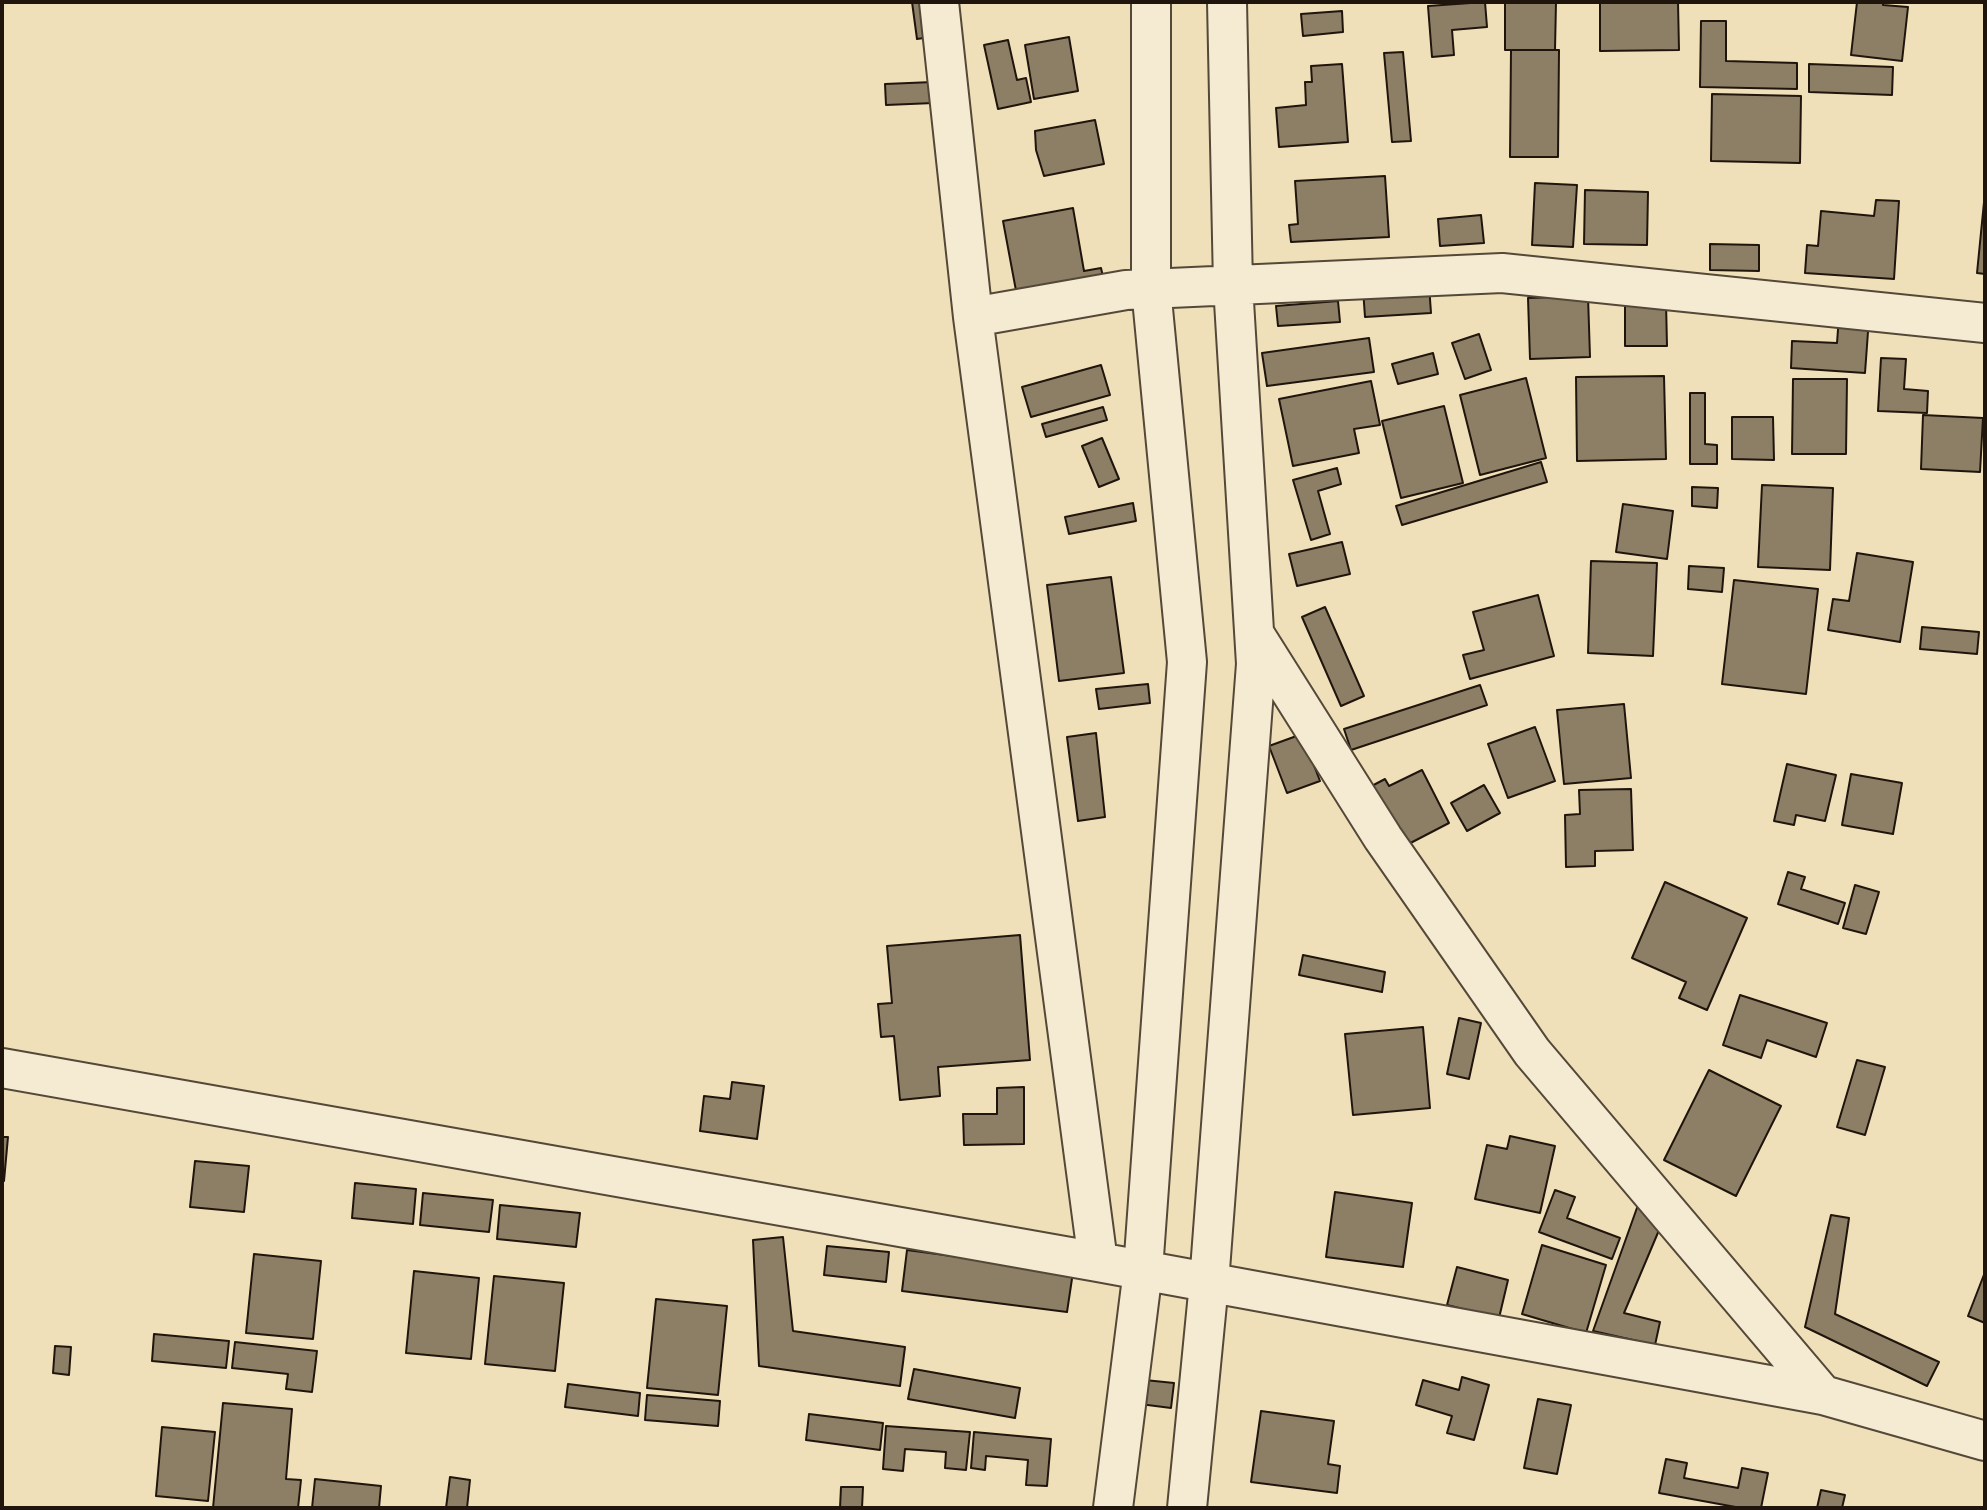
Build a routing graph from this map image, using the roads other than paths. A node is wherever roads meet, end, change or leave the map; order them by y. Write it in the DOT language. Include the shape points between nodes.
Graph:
graph roads {
  1 [pos="939,2"];
  2 [pos="1151,2"];
  3 [pos="1227,2"];
  4 [pos="1233,285"];
  5 [pos="1151,288"];
  6 [pos="973,317"];
  7 [pos="1985,323"];
  8 [pos="1253,633"];
  9 [pos="2,1068"];
  10 [pos="1098,1262"];
  11 [pos="1143,1270"];
  12 [pos="1209,1283"];
  13 [pos="1823,1395"];
  14 [pos="1985,1441"];
  15 [pos="1114,1508"];
  16 [pos="1188,1508"];
  1 -- 6 [label="street"];
  2 -- 5 [label="street"];
  3 -- 4 [label="street"];
  4 -- 5 [label="street"];
  4 -- 7 [label="street" via="1502,273"];
  4 -- 8 [label="street"];
  5 -- 6 [label="street"];
  5 -- 11 [label="street" via="1187,662"];
  6 -- 10 [label="street"];
  8 -- 12 [label="street" via="1255,664"];
  8 -- 13 [label="street" via="1383,838 1532,1052"];
  9 -- 10 [label="street"];
  10 -- 11 [label="street"];
  11 -- 12 [label="street"];
  11 -- 15 [label="street"];
  12 -- 13 [label="street"];
  12 -- 16 [label="street"];
  13 -- 14 [label="street"];
}
